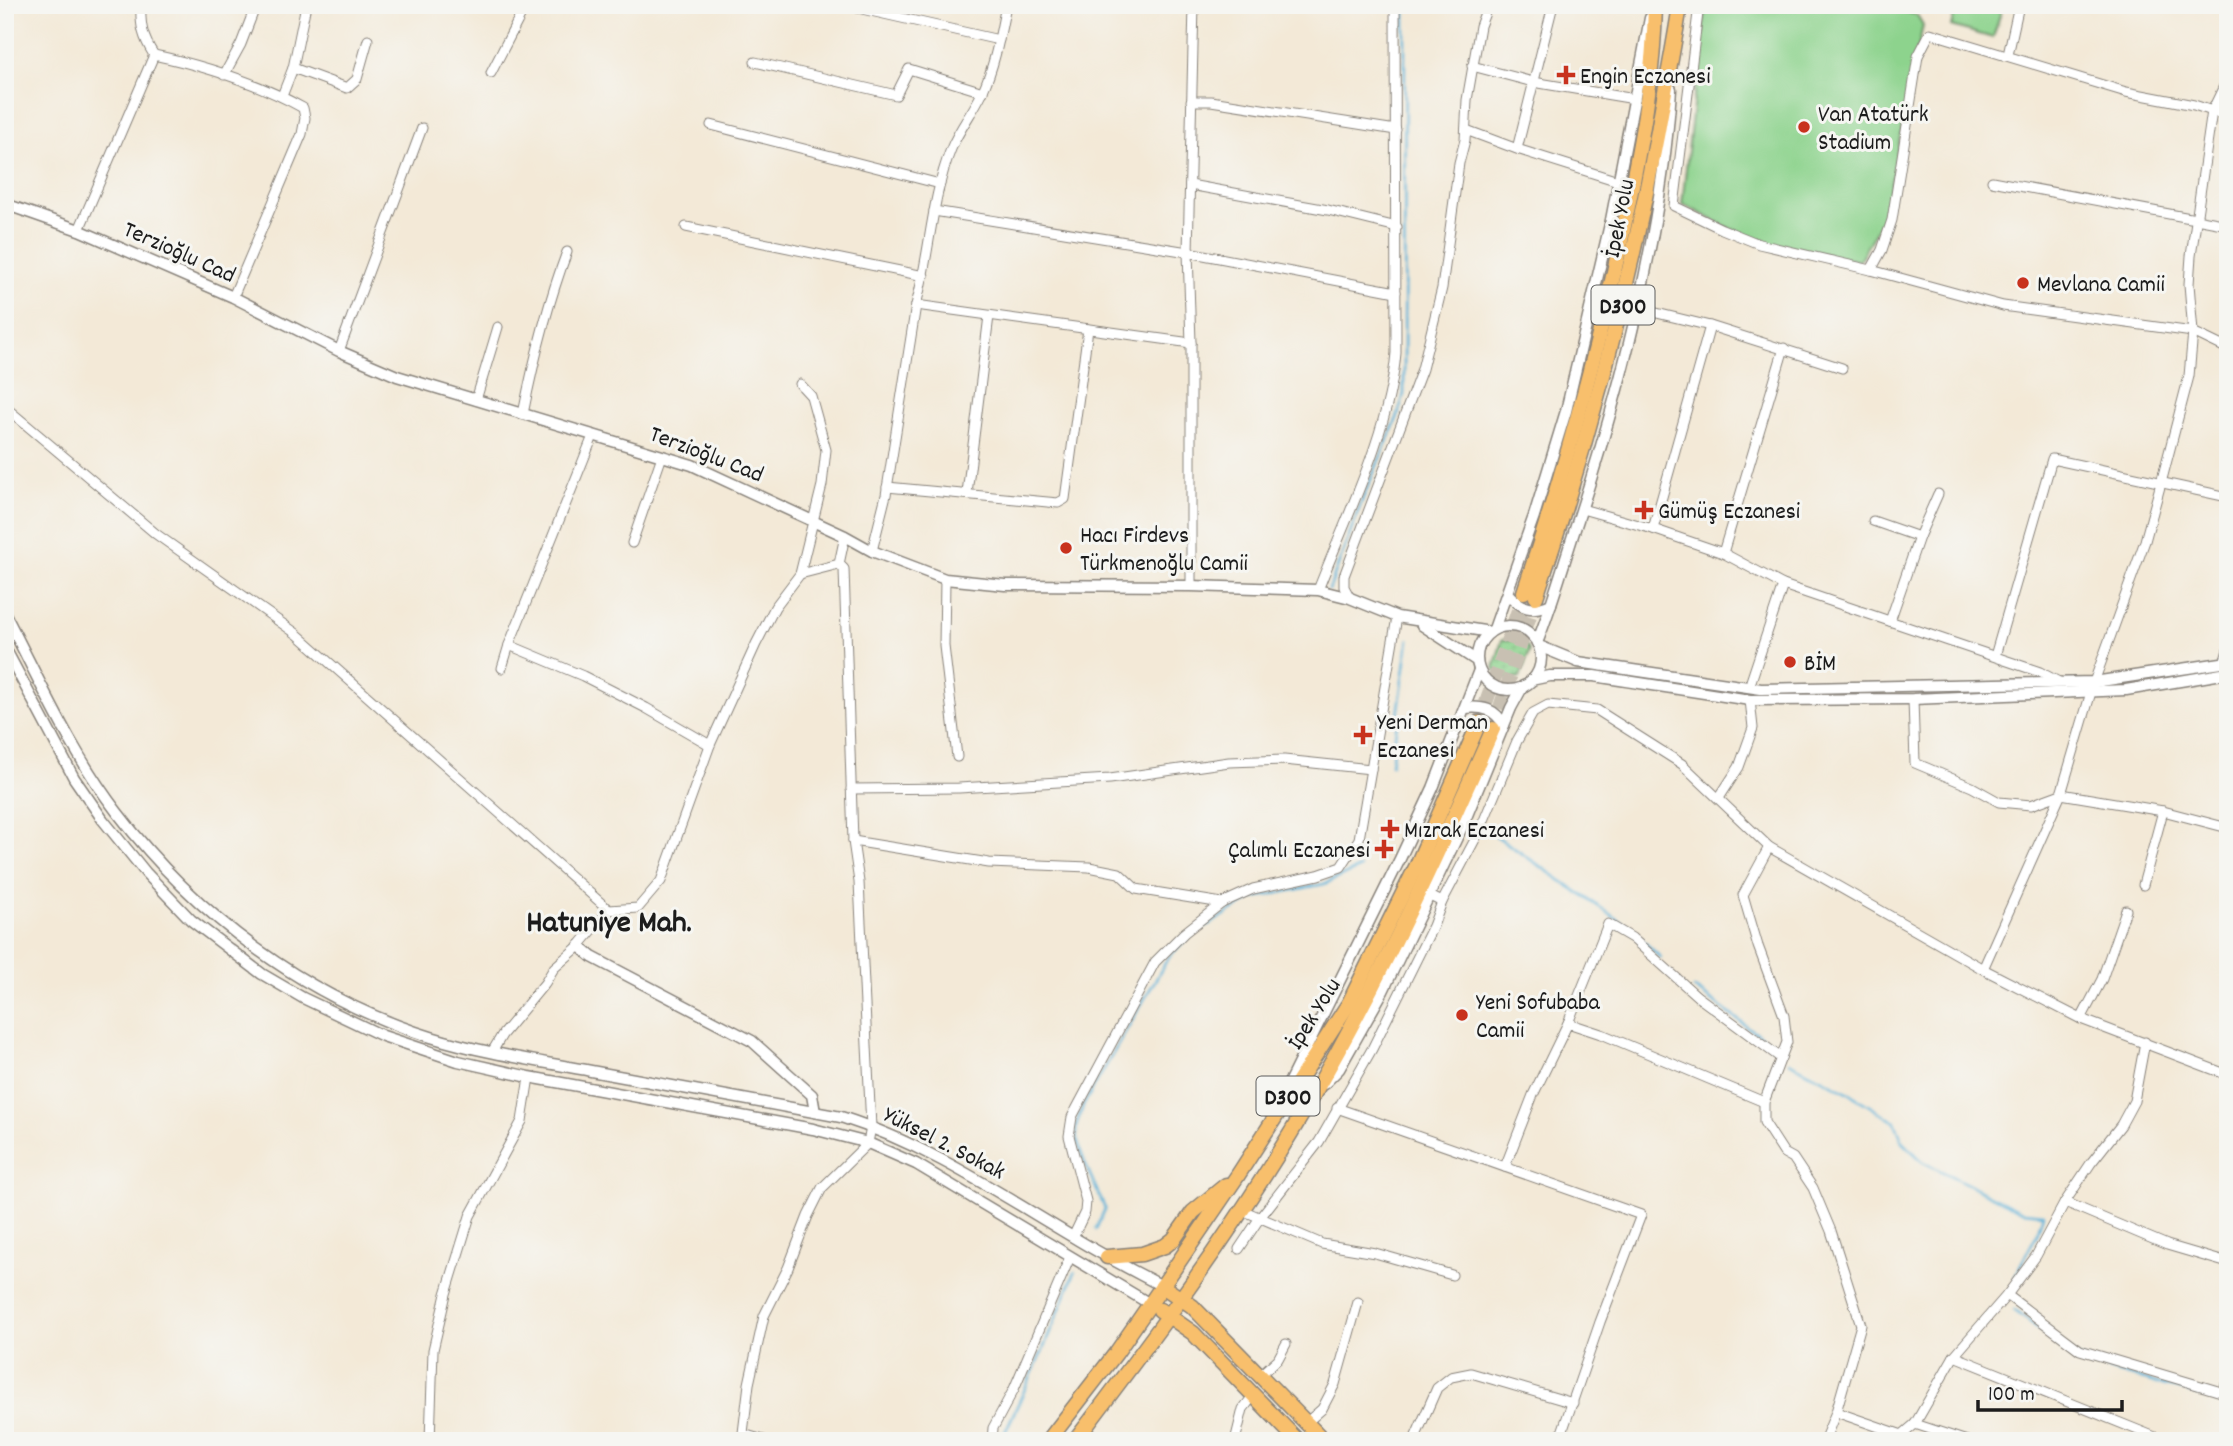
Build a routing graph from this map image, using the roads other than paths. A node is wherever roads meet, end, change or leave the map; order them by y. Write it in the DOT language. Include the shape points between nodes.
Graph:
graph roads {
  1 [pos="141,5"];
  2 [pos="256,5"];
  3 [pos="306,5"];
  4 [pos="526,5"];
  5 [pos="844,5"];
  6 [pos="1006,5"];
  7 [pos="1194,5"];
  8 [pos="1395,5"];
  9 [pos="1488,5"];
  10 [pos="1553,5"];
  11 [pos="1654,5"];
  12 [pos="1680,5"];
  13 [pos="1699,5"];
  14 [pos="2019,5"];
  15 [pos="368,40"];
  16 [pos="999,40"];
  17 [pos="154,55"];
  18 [pos="1673,55"];
  19 [pos="2008,55"];
  20 [pos="755,62"];
  21 [pos="1472,66"];
  22 [pos="293,68"];
  23 [pos="491,73"];
  24 [pos="224,75"];
  25 [pos="2228,78"];
  26 [pos="1533,82"];
  27 [pos="982,92"];
  28 [pos="282,96"];
  29 [pos="1635,99"];
  30 [pos="1191,101"];
  31 [pos="2212,111"];
  32 [pos="2228,116"];
  33 [pos="711,125"];
  34 [pos="422,128"];
  35 [pos="1396,130"];
  36 [pos="1466,130"];
  37 [pos="1517,149"];
  38 [pos="1618,181"];
  39 [pos="1992,181"];
  40 [pos="940,184"];
  41 [pos="1190,185"];
  42 [pos="5,204"];
  43 [pos="934,211"];
  44 [pos="2196,218"];
  45 [pos="2228,225"];
  46 [pos="686,227"];
  47 [pos="1397,227"];
  48 [pos="79,230"];
  49 [pos="1188,251"];
  50 [pos="567,252"];
  51 [pos="1871,270"];
  52 [pos="924,276"];
  53 [pos="1395,292"];
  54 [pos="233,297"];
  55 [pos="916,305"];
  56 [pos="1636,308"];
  57 [pos="989,316"];
  58 [pos="1710,326"];
  59 [pos="498,327"];
  60 [pos="1087,329"];
  61 [pos="2193,332"];
  62 [pos="1191,343"];
  63 [pos="1784,348"];
  64 [pos="2228,349"];
  65 [pos="339,351"];
  66 [pos="1842,368"];
  67 [pos="800,384"];
  68 [pos="476,400"];
  69 [pos="5,407"];
  70 [pos="523,414"];
  71 [pos="593,436"];
  72 [pos="662,456"];
  73 [pos="2161,483"];
  74 [pos="887,487"];
  75 [pos="967,493"];
  76 [pos="1938,494"];
  77 [pos="2228,497"];
  78 [pos="1582,509"];
  79 [pos="814,521"];
  80 [pos="1874,521"];
  81 [pos="1653,529"];
  82 [pos="845,536"];
  83 [pos="1919,537"];
  84 [pos="632,543"];
  85 [pos="872,551"];
  86 [pos="1723,553"];
  87 [pos="839,564"];
  88 [pos="800,574"];
  89 [pos="945,579"];
  90 [pos="1783,585"];
  91 [pos="1191,586"];
  92 [pos="1318,590"];
  93 [pos="1508,594"];
  94 [pos="1350,598"];
  95 [pos="1551,604"];
  96 [pos="5,614"];
  97 [pos="1397,617"];
  98 [pos="1890,621"];
  99 [pos="1416,622"];
  100 [pos="1492,631"];
  101 [pos="1538,644"];
  102 [pos="509,645"];
  103 [pos="5,648"];
  104 [pos="2228,650"];
  105 [pos="1995,656"];
  106 [pos="1478,666"];
  107 [pos="2226,666"];
  108 [pos="502,668"];
  109 [pos="2061,682"];
  110 [pos="1527,683"];
  111 [pos="1749,687"];
  112 [pos="2092,687"];
  113 [pos="1913,699"];
  114 [pos="1750,700"];
  115 [pos="1465,708"];
  116 [pos="1492,726"];
  117 [pos="710,745"];
  118 [pos="957,757"];
  119 [pos="1371,769"];
  120 [pos="851,789"];
  121 [pos="2061,794"];
  122 [pos="1719,799"];
  123 [pos="2164,811"];
  124 [pos="2228,828"];
  125 [pos="853,841"];
  126 [pos="1769,847"];
  127 [pos="2143,885"];
  128 [pos="1430,896"];
  129 [pos="1442,902"];
  130 [pos="1222,903"];
  131 [pos="609,910"];
  132 [pos="2126,911"];
  133 [pos="579,946"];
  134 [pos="1983,969"];
  135 [pos="2081,1019"];
  136 [pos="1568,1023"];
  137 [pos="2145,1042"];
  138 [pos="492,1052"];
  139 [pos="1781,1058"];
  140 [pos="2228,1074"];
  141 [pos="529,1077"];
  142 [pos="1310,1098"];
  143 [pos="1765,1102"];
  144 [pos="1337,1108"];
  145 [pos="815,1112"];
  146 [pos="871,1127"];
  147 [pos="1265,1131"];
  148 [pos="868,1143"];
  149 [pos="1505,1167"];
  150 [pos="1238,1175"];
  151 [pos="2065,1202"];
  152 [pos="1242,1210"];
  153 [pos="1259,1219"];
  154 [pos="1073,1237"];
  155 [pos="1239,1249"];
  156 [pos="1070,1257"];
  157 [pos="1107,1257"];
  158 [pos="2228,1263"];
  159 [pos="1452,1275"];
  160 [pos="1162,1286"];
  161 [pos="2007,1295"];
  162 [pos="1181,1297"];
  163 [pos="1358,1302"];
  164 [pos="1150,1304"];
  165 [pos="1168,1315"];
  166 [pos="1286,1344"];
  167 [pos="1954,1356"];
  168 [pos="1259,1376"];
  169 [pos="2228,1379"];
  170 [pos="2225,1393"];
  171 [pos="1253,1396"];
  172 [pos="1573,1403"];
  173 [pos="1836,1412"];
  174 [pos="1306,1423"];
  175 [pos="1915,1424"];
  176 [pos="742,1437"];
  177 [pos="1901,1438"];
  178 [pos="430,1441"];
  179 [pos="767,1441"];
  180 [pos="992,1441"];
  181 [pos="1048,1441"];
  182 [pos="1075,1441"];
  183 [pos="1235,1441"];
  184 [pos="1298,1441"];
  185 [pos="1324,1441"];
  186 [pos="1349,1441"];
  187 [pos="1358,1441"];
  188 [pos="1412,1441"];
  189 [pos="1559,1441"];
  190 [pos="1824,1441"];
  191 [pos="1967,1441"];
  192 [pos="2165,1441"];
  1 -- 17 [label="street" via="140,25"];
  2 -- 24 [label="street"];
  3 -- 22 [label="street"];
  4 -- 23 [label="street"];
  5 -- 16 [label="street"];
  6 -- 16 [label="street"];
  7 -- 30 [label="street"];
  8 -- 35 [label="street"];
  9 -- 21 [label="street"];
  10 -- 26 [label="street"];
  11 -- 18 [label="highway, İpek Yolu / D300" via="1649,99 1616,264 1530,594 1567,506 1622,306"];
  11 -- 29 [label="street"];
  12 -- 18 [label="highway, İpek Yolu / D300"];
  13 -- 51 [label="street" via="1674,206 1759,244"];
  14 -- 19 [label="street"];
  15 -- 22 [label="street" via="357,79 347,88"];
  16 -- 27 [label="street"];
  17 -- 24 [label="street"];
  17 -- 48 [label="street"];
  18 -- 56 [label="street" via="1669,126"];
  19 -- 31 [label="street" via="2126,92"];
  19 -- 51 [label="street" via="1930,33 1918,56 1892,220"];
  20 -- 27 [label="street" via="896,95 909,69"];
  21 -- 26 [label="street"];
  21 -- 36 [label="street"];
  22 -- 28 [label="street"];
  24 -- 28 [label="street"];
  25 -- 31 [label="street"];
  26 -- 29 [label="street"];
  26 -- 37 [label="street"];
  27 -- 40 [label="street" via="952,147"];
  28 -- 54 [label="street" via="303,108 302,134"];
  29 -- 38 [label="street"];
  30 -- 35 [label="street"];
  30 -- 41 [label="street"];
  31 -- 32 [label="street"];
  31 -- 44 [label="street"];
  33 -- 40 [label="street"];
  34 -- 65 [label="street"];
  35 -- 47 [label="street"];
  36 -- 37 [label="street"];
  36 -- 94 [label="street" via="1442,288 1422,369 1344,576"];
  37 -- 38 [label="street"];
  38 -- 93 [label="street" via="1566,411"];
  39 -- 44 [label="street"];
  40 -- 43 [label="street"];
  41 -- 47 [label="street"];
  41 -- 49 [label="street"];
  42 -- 48 [label="street, Terzioğlu Cad"];
  43 -- 49 [label="street"];
  43 -- 52 [label="street"];
  44 -- 45 [label="street"];
  44 -- 61 [label="street" via="2189,284"];
  46 -- 52 [label="street"];
  47 -- 53 [label="street"];
  48 -- 54 [label="street, Terzioğlu Cad"];
  49 -- 53 [label="street"];
  49 -- 62 [label="street"];
  50 -- 70 [label="street" via="552,292"];
  51 -- 61 [label="street" via="2003,306"];
  52 -- 55 [label="street"];
  53 -- 92 [label="street" via="1396,353 1385,419"];
  54 -- 65 [label="street, Terzioğlu Cad"];
  55 -- 57 [label="street"];
  55 -- 74 [label="street"];
  56 -- 58 [label="street"];
  56 -- 78 [label="street"];
  57 -- 60 [label="street"];
  57 -- 75 [label="street"];
  58 -- 63 [label="street"];
  58 -- 81 [label="street"];
  59 -- 68 [label="street"];
  60 -- 62 [label="street"];
  60 -- 75 [label="street" via="1065,499 1058,503"];
  61 -- 64 [label="street"];
  61 -- 73 [label="street" via="2189,376"];
  62 -- 91 [label="street"];
  63 -- 66 [label="street"];
  63 -- 86 [label="street"];
  65 -- 68 [label="street, Terzioğlu Cad" via="397,376"];
  67 -- 79 [label="street" via="811,396 826,450"];
  68 -- 70 [label="street, Terzioğlu Cad"];
  69 -- 131 [label="street" via="156,534 297,634"];
  70 -- 71 [label="street, Terzioğlu Cad"];
  71 -- 72 [label="street, Terzioğlu Cad"];
  71 -- 102 [label="street"];
  72 -- 79 [label="street, Terzioğlu Cad" via="692,465"];
  72 -- 84 [label="street"];
  73 -- 77 [label="street"];
  73 -- 105 [label="street" via="2052,459"];
  73 -- 112 [label="street"];
  74 -- 75 [label="street"];
  74 -- 85 [label="street"];
  76 -- 83 [label="street"];
  78 -- 81 [label="street"];
  78 -- 95 [label="street"];
  79 -- 82 [label="street, Terzioğlu Cad"];
  79 -- 88 [label="street"];
  80 -- 83 [label="street"];
  81 -- 86 [label="street"];
  82 -- 85 [label="street, Terzioğlu Cad"];
  82 -- 87 [label="street"];
  83 -- 98 [label="street"];
  85 -- 89 [label="street, Terzioğlu Cad"];
  86 -- 90 [label="street"];
  87 -- 88 [label="street"];
  87 -- 120 [label="street" via="844,569"];
  88 -- 117 [label="street" via="775,607"];
  89 -- 91 [label="street, Terzioğlu Cad" via="1004,585"];
  89 -- 118 [label="street" via="944,646"];
  90 -- 98 [label="street"];
  90 -- 111 [label="street"];
  91 -- 92 [label="street, Terzioğlu Cad"];
  92 -- 94 [label="street, Terzioğlu Cad"];
  93 -- 95 [label="street" via="1527,609"];
  93 -- 100 [label="street"];
  94 -- 97 [label="street, Terzioğlu Cad"];
  95 -- 101 [label="street"];
  96 -- 138 [label="street, Yüksel 2. Sokak" via="72,743 115,810 143,846 203,906 242,939 318,988 429,1036"];
  97 -- 99 [label="street, Terzioğlu Cad"];
  97 -- 119 [label="street"];
  98 -- 105 [label="street"];
  99 -- 100 [label="street, Terzioğlu Cad"];
  99 -- 106 [label="street, Terzioğlu Cad"];
  100 -- 101 [label="street" via="1504,626 1523,629"];
  100 -- 106 [label="street" via="1480,645"];
  101 -- 110 [label="street" via="1540,664"];
  101 -- 111 [label="street" via="1578,662"];
  102 -- 108 [label="street"];
  102 -- 117 [label="street" via="583,676"];
  103 -- 141 [label="street, Yüksel 2. Sokak" via="90,802 146,873 191,920 262,974 340,1017 421,1050"];
  104 -- 107 [label="street"];
  105 -- 109 [label="street"];
  106 -- 110 [label="street" via="1493,685 1503,689"];
  106 -- 115 [label="street"];
  107 -- 112 [label="street" via="2126,690"];
  109 -- 111 [label="street"];
  109 -- 112 [label="street"];
  110 -- 114 [label="street" via="1550,676 1594,676"];
  110 -- 116 [label="street"];
  112 -- 113 [label="street"];
  112 -- 121 [label="street"];
  113 -- 114 [label="street"];
  113 -- 121 [label="street" via="1915,763 1999,802 2031,805"];
  114 -- 122 [label="street" via="1753,728 1739,767"];
  115 -- 116 [label="street" via="1490,709 1500,718"];
  115 -- 147 [label="street" via="1399,862"];
  116 -- 128 [label="street"];
  116 -- 142 [label="highway, İpek Yolu / D300" via="1435,859 1368,997"];
  116 -- 147 [label="highway, İpek Yolu / D300" via="1349,1003"];
  117 -- 131 [label="street" via="660,881 638,908"];
  119 -- 120 [label="street" via="1284,760 1229,762 1110,779"];
  119 -- 130 [label="street" via="1359,839 1341,867 1253,889"];
  120 -- 125 [label="street"];
  121 -- 123 [label="street"];
  121 -- 134 [label="street"];
  122 -- 126 [label="street"];
  122 -- 129 [label="street" via="1682,764 1597,710 1548,705 1534,713 1517,741 1480,831"];
  123 -- 124 [label="street"];
  123 -- 127 [label="street"];
  125 -- 130 [label="street" via="989,863 1089,867 1119,873 1136,889"];
  125 -- 146 [label="street"];
  126 -- 134 [label="street"];
  126 -- 139 [label="street" via="1743,895 1784,1016 1787,1042"];
  128 -- 129 [label="street"];
  128 -- 142 [label="street" via="1339,1069"];
  129 -- 144 [label="street" via="1372,1049"];
  130 -- 154 [label="street" via="1155,962 1072,1116 1069,1136 1086,1201"];
  131 -- 133 [label="street"];
  132 -- 135 [label="street" via="2102,979"];
  133 -- 138 [label="street" via="554,968"];
  133 -- 145 [label="street" via="752,1041 812,1095"];
  134 -- 135 [label="street"];
  135 -- 137 [label="street"];
  136 -- 139 [label="street" via="1608,924 1632,938 1698,997"];
  136 -- 143 [label="street"];
  136 -- 149 [label="street"];
  137 -- 140 [label="street"];
  137 -- 151 [label="street" via="2134,1101"];
  138 -- 145 [label="street, Yüksel 2. Sokak"];
  139 -- 143 [label="street"];
  141 -- 148 [label="street, Yüksel 2. Sokak"];
  141 -- 178 [label="street" via="522,1121 470,1216 446,1294 433,1350"];
  142 -- 152 [label="highway, İpek Yolu / D300"];
  143 -- 173 [label="street" via="1764,1122 1814,1188 1861,1325"];
  144 -- 149 [label="street"];
  144 -- 153 [label="street" via="1318,1142"];
  145 -- 146 [label="street, Yüksel 2. Sokak"];
  146 -- 148 [label="street"];
  146 -- 154 [label="street, Yüksel 2. Sokak" via="925,1150"];
  147 -- 150 [label="highway, İpek Yolu / D300"];
  148 -- 156 [label="street, Yüksel 2. Sokak" via="927,1170"];
  148 -- 176 [label="street" via="822,1188 764,1316"];
  149 -- 172 [label="street" via="1641,1215"];
  150 -- 157 [label="highway" via="1193,1212 1165,1246 1142,1254"];
  150 -- 160 [label="highway, İpek Yolu / D300"];
  151 -- 158 [label="street" via="2167,1245"];
  151 -- 161 [label="street" via="2036,1256"];
  152 -- 153 [label="street"];
  152 -- 162 [label="highway, İpek Yolu / D300"];
  153 -- 155 [label="street"];
  153 -- 159 [label="street" via="1321,1244 1375,1253"];
  154 -- 157 [label="street, Yüksel 2. Sokak"];
  156 -- 164 [label="street, Yüksel 2. Sokak"];
  156 -- 180 [label="street" via="993,1428"];
  157 -- 160 [label="street, Yüksel 2. Sokak"];
  160 -- 162 [label="highway"];
  160 -- 164 [label="highway, İpek Yolu / D300"];
  161 -- 167 [label="street"];
  161 -- 170 [label="street" via="2080,1350"];
  162 -- 165 [label="highway, İpek Yolu / D300"];
  162 -- 168 [label="highway"];
  163 -- 174 [label="street" via="1335,1384 1322,1409"];
  164 -- 165 [label="highway"];
  164 -- 181 [label="highway, İpek Yolu / D300"];
  165 -- 171 [label="highway" via="1193,1333"];
  165 -- 182 [label="highway, İpek Yolu / D300"];
  166 -- 168 [label="street" via="1278,1359"];
  167 -- 175 [label="street"];
  167 -- 192 [label="street"];
  168 -- 174 [label="highway"];
  169 -- 170 [label="street"];
  171 -- 183 [label="street" via="1243,1409"];
  171 -- 184 [label="highway"];
  172 -- 188 [label="street" via="1471,1373 1451,1377 1437,1388"];
  172 -- 189 [label="street"];
  173 -- 177 [label="street"];
  173 -- 190 [label="street"];
  174 -- 185 [label="highway"];
  175 -- 177 [label="street"];
  175 -- 191 [label="street"];
  176 -- 179 [label="street"];
  186 -- 187 [label="street"];
}
